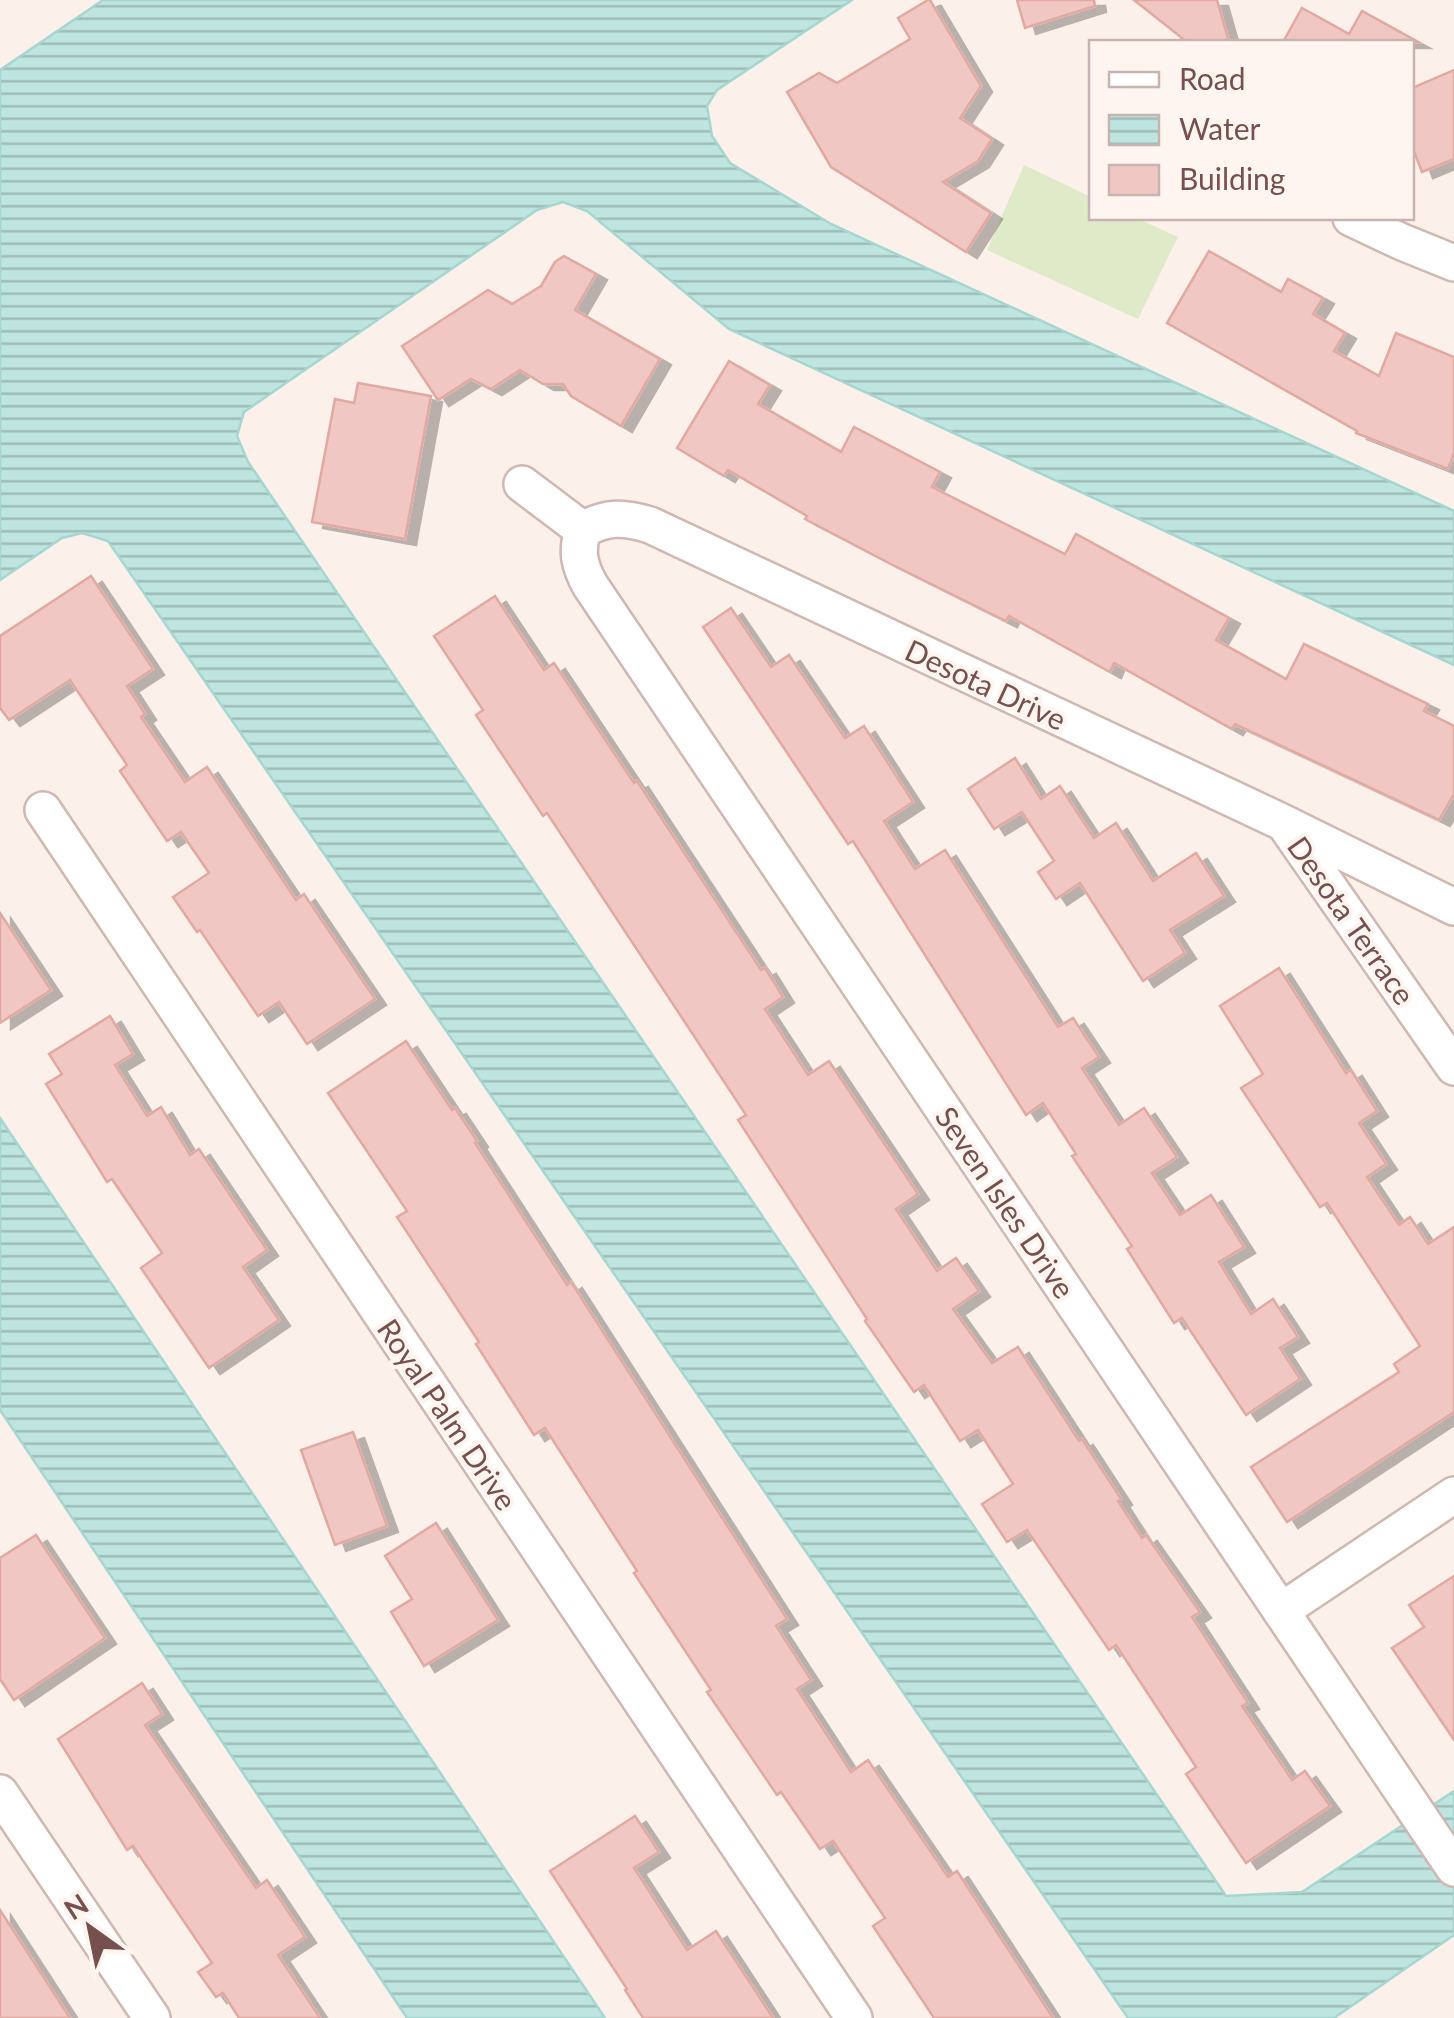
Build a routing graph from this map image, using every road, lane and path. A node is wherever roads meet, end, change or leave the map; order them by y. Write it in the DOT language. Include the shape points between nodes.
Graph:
graph roads {
  1 [pos="1355,220"];
  2 [pos="1454,263"];
  3 [pos="522,484"];
  4 [pos="583,530"];
  5 [pos="43,810"];
  6 [pos="1284,822"];
  7 [pos="1454,907"];
  8 [pos="1454,1067"];
  9 [pos="1454,1495"];
  10 [pos="1281,1611"];
  11 [pos="0,1793"];
  12 [pos="1454,1868"];
  13 [pos="152,2018"];
  14 [pos="854,2018"];
  1 -- 2 [label="street"];
  3 -- 4 [label="street"];
  4 -- 6 [label="street, Desota Drive" via="606,518 650,525"];
  4 -- 10 [label="street, Seven Isles Drive" via="580,566 590,584"];
  5 -- 14 [label="street, Royal Palm Drive"];
  6 -- 7 [label="street, Desota Drive"];
  6 -- 8 [label="street, Desota Terrace"];
  9 -- 10 [label="street"];
  10 -- 12 [label="street, Seven Isles Drive"];
  11 -- 13 [label="street"];
}
